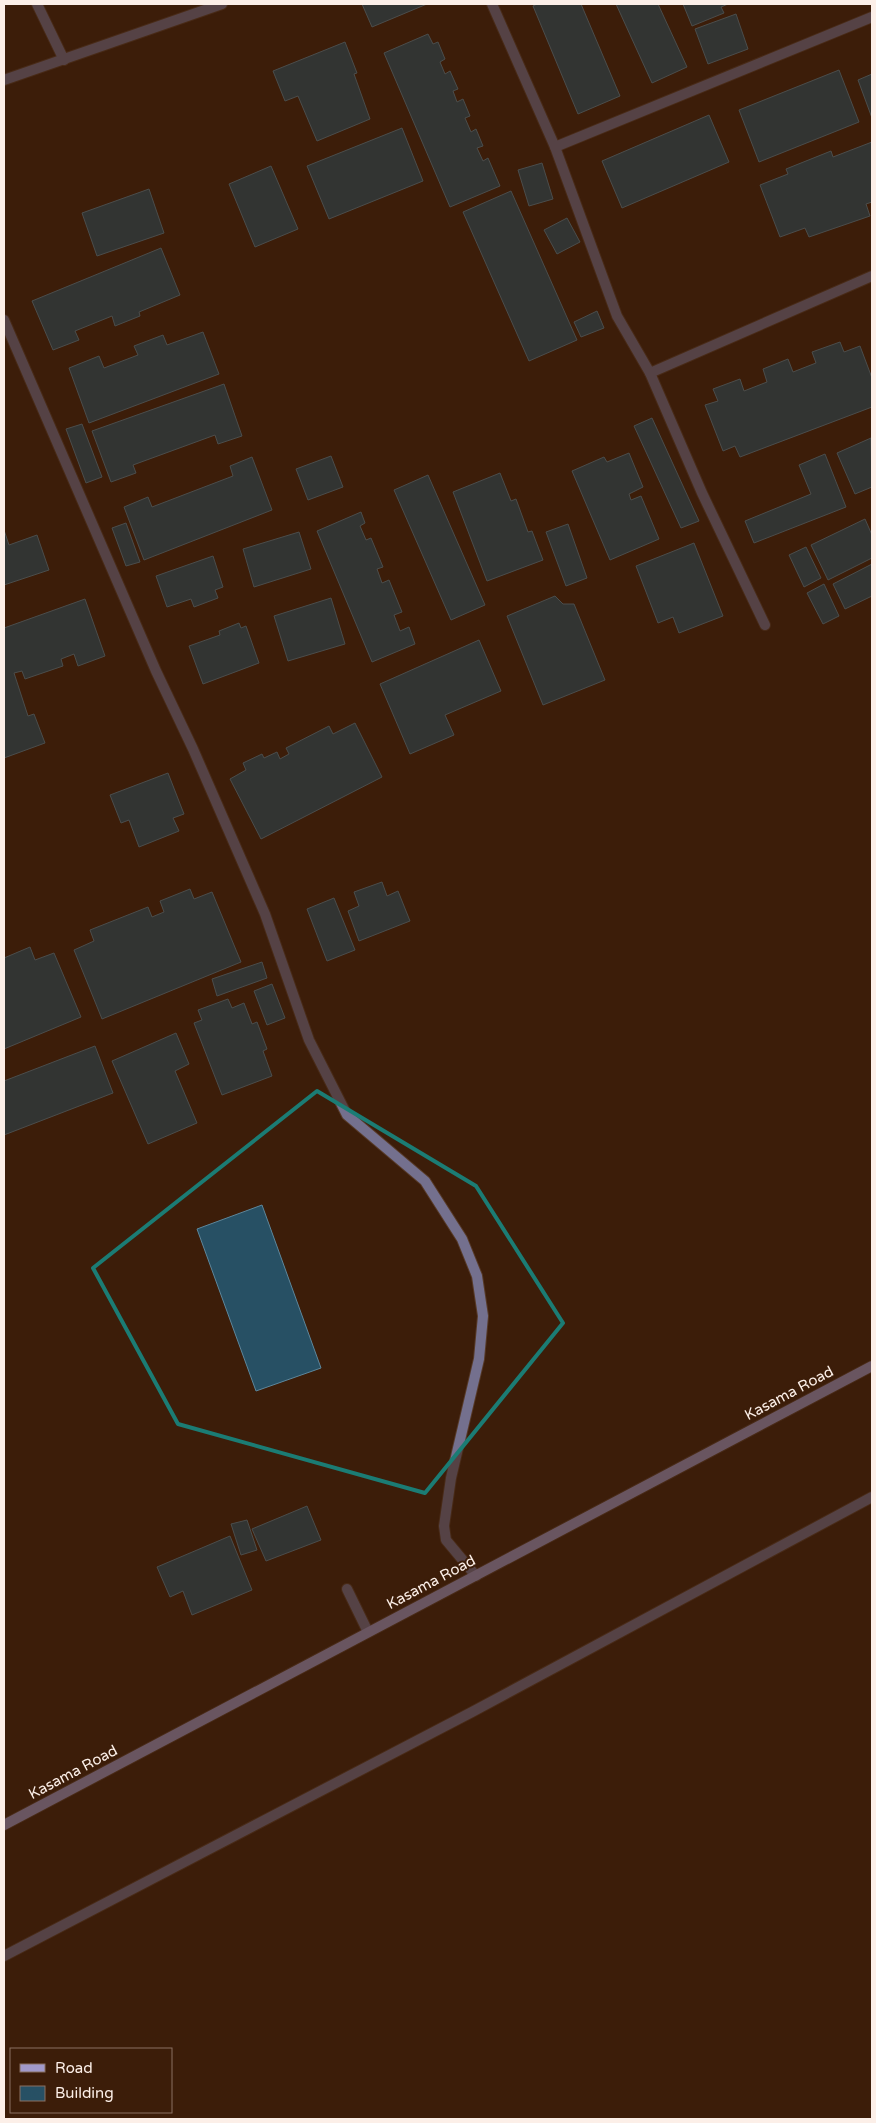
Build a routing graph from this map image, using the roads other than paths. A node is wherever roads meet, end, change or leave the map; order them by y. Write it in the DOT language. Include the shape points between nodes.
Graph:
graph roads {
  1 [pos="37,4"];
  2 [pos="222,4"];
  3 [pos="492,4"];
  4 [pos="872,16"];
  5 [pos="64,60"];
  6 [pos="4,80"];
  7 [pos="555,147"];
  8 [pos="872,276"];
  9 [pos="4,320"];
  10 [pos="650,374"];
  11 [pos="765,625"];
  12 [pos="872,1366"];
  13 [pos="872,1497"];
  14 [pos="476,1576"];
  15 [pos="348,1589"];
  16 [pos="368,1632"];
  17 [pos="4,1825"];
  18 [pos="4,1956"];
  1 -- 5 [label="street"];
  2 -- 5 [label="street"];
  3 -- 7 [label="street"];
  4 -- 7 [label="street"];
  5 -- 6 [label="street"];
  7 -- 10 [label="street" via="617,316"];
  8 -- 10 [label="street"];
  9 -- 14 [label="street" via="265,914 314,1048 347,1115 425,1181 462,1240 477,1276 483,1316 479,1359 451,1478 444,1526 446,1540"];
  10 -- 11 [label="street"];
  12 -- 14 [label="street, Kasama Road"];
  13 -- 18 [label="street" via="472,1712"];
  14 -- 16 [label="street, Kasama Road"];
  15 -- 16 [label="street"];
  16 -- 17 [label="street, Kasama Road"];
}
